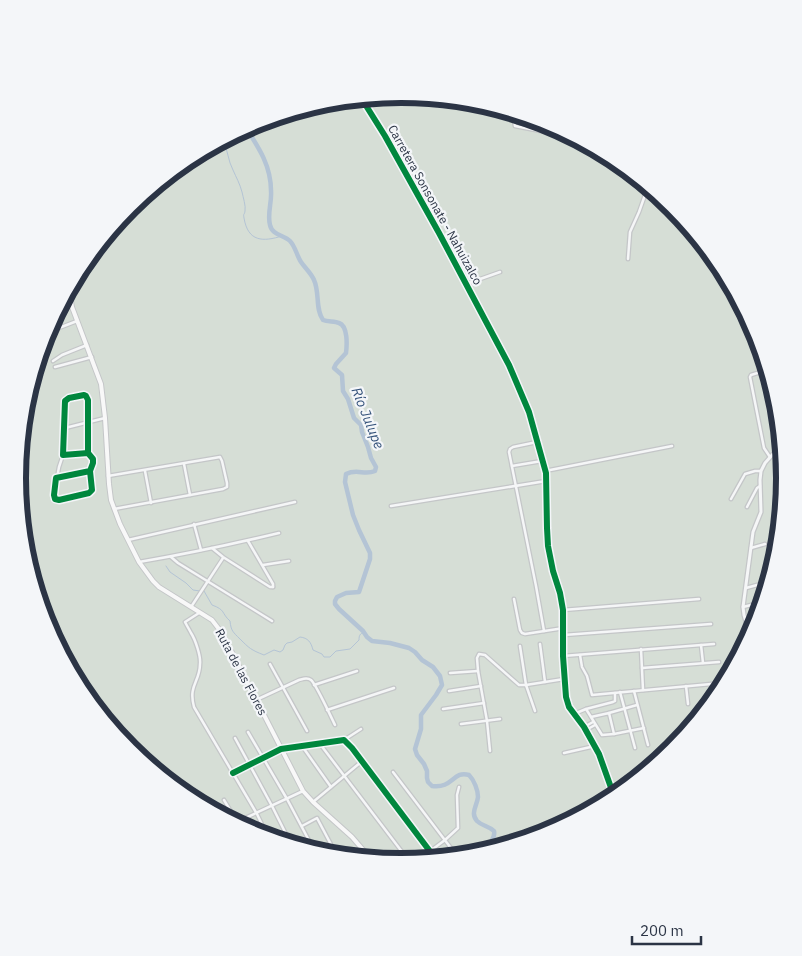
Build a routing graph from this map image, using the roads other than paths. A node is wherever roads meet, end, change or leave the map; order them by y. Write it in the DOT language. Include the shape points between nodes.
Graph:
graph roads {
  1 [pos="366,105"];
  2 [pos="514,121"];
  3 [pos="540,130"];
  4 [pos="645,194"];
  5 [pos="628,259"];
  6 [pos="500,272"];
  7 [pos="466,284"];
  8 [pos="71,301"];
  9 [pos="77,321"];
  10 [pos="58,328"];
  11 [pos="87,345"];
  12 [pos="92,357"];
  13 [pos="53,361"];
  14 [pos="55,367"];
  15 [pos="760,371"];
  16 [pos="105,418"];
  17 [pos="88,422"];
  18 [pos="65,428"];
  19 [pos="538,442"];
  20 [pos="672,446"];
  21 [pos="775,452"];
  22 [pos="88,453"];
  23 [pos="63,455"];
  24 [pos="770,457"];
  25 [pos="543,461"];
  26 [pos="184,464"];
  27 [pos="512,466"];
  28 [pos="90,470"];
  29 [pos="145,471"];
  30 [pos="546,471"];
  31 [pos="761,471"];
  32 [pos="108,476"];
  33 [pos="56,478"];
  34 [pos="546,480"];
  35 [pos="516,485"];
  36 [pos="760,486"];
  37 [pos="190,495"];
  38 [pos="731,499"];
  39 [pos="295,502"];
  40 [pos="151,503"];
  41 [pos="391,506"];
  42 [pos="747,507"];
  43 [pos="114,508"];
  44 [pos="194,524"];
  45 [pos="279,533"];
  46 [pos="128,540"];
  47 [pos="248,541"];
  48 [pos="765,544"];
  49 [pos="212,548"];
  50 [pos="751,548"];
  51 [pos="202,550"];
  52 [pos="171,556"];
  53 [pos="223,557"];
  54 [pos="289,561"];
  55 [pos="139,562"];
  56 [pos="263,565"];
  57 [pos="209,581"];
  58 [pos="760,584"];
  59 [pos="746,588"];
  60 [pos="514,599"];
  61 [pos="699,599"];
  62 [pos="753,605"];
  63 [pos="191,607"];
  64 [pos="743,607"];
  65 [pos="563,610"];
  66 [pos="199,612"];
  67 [pos="272,621"];
  68 [pos="711,624"];
  69 [pos="746,624"];
  70 [pos="564,628"];
  71 [pos="544,631"];
  72 [pos="564,637"];
  73 [pos="540,644"];
  74 [pos="714,644"];
  75 [pos="701,645"];
  76 [pos="520,646"];
  77 [pos="641,649"];
  78 [pos="580,655"];
  79 [pos="563,656"];
  80 [pos="719,662"];
  81 [pos="703,663"];
  82 [pos="270,664"];
  83 [pos="642,668"];
  84 [pos="357,671"];
  85 [pos="478,671"];
  86 [pos="450,673"];
  87 [pos="564,679"];
  88 [pos="546,682"];
  89 [pos="714,684"];
  90 [pos="314,685"];
  91 [pos="526,685"];
  92 [pos="481,686"];
  93 [pos="686,686"];
  94 [pos="284,688"];
  95 [pos="394,688"];
  96 [pos="643,690"];
  97 [pos="450,691"];
  98 [pos="634,691"];
  99 [pos="620,692"];
  100 [pos="615,693"];
  101 [pos="256,700"];
  102 [pos="484,703"];
  103 [pos="688,704"];
  104 [pos="637,705"];
  105 [pos="625,708"];
  106 [pos="443,709"];
  107 [pos="586,709"];
  108 [pos="327,710"];
  109 [pos="535,711"];
  110 [pos="609,712"];
  111 [pos="574,714"];
  112 [pos="591,717"];
  113 [pos="500,719"];
  114 [pos="487,721"];
  115 [pos="594,723"];
  116 [pos="461,724"];
  117 [pos="335,725"];
  118 [pos="644,728"];
  119 [pos="361,729"];
  120 [pos="585,729"];
  121 [pos="307,731"];
  122 [pos="631,731"];
  123 [pos="248,732"];
  124 [pos="614,734"];
  125 [pos="235,738"];
  126 [pos="344,740"];
  127 [pos="320,744"];
  128 [pos="648,745"];
  129 [pos="302,746"];
  130 [pos="595,746"];
  131 [pos="635,748"];
  132 [pos="281,749"];
  133 [pos="490,751"];
  134 [pos="564,753"];
  135 [pos="263,758"];
  136 [pos="361,762"];
  137 [pos="250,765"];
  138 [pos="393,772"];
  139 [pos="233,774"];
  140 [pos="345,776"];
  141 [pos="332,787"];
  142 [pos="459,787"];
  143 [pos="612,788"];
  144 [pos="303,792"];
  145 [pos="287,799"];
  146 [pos="224,800"];
  147 [pos="312,802"];
  148 [pos="272,806"];
  149 [pos="231,812"];
  150 [pos="257,814"];
  151 [pos="245,818"];
  152 [pos="263,826"];
  153 [pos="302,826"];
  154 [pos="286,835"];
  155 [pos="445,840"];
  156 [pos="310,841"];
  157 [pos="332,847"];
  158 [pos="452,850"];
  159 [pos="364,851"];
  160 [pos="429,851"];
  161 [pos="403,853"];
  1 -- 7 [label="street, Carretera Sonsonate - Nahuizalco"];
  2 -- 3 [label="street" via="515,126"];
  4 -- 5 [label="street" via="630,232"];
  6 -- 7 [label="street"];
  7 -- 19 [label="street, Carretera Sonsonate - Nahuizalco" via="515,378"];
  8 -- 9 [label="main road, Ruta de las Flores"];
  9 -- 10 [label="street"];
  9 -- 11 [label="main road, Ruta de las Flores"];
  11 -- 12 [label="main road, Ruta de las Flores"];
  11 -- 13 [label="street"];
  12 -- 14 [label="street"];
  12 -- 16 [label="main road, Ruta de las Flores" via="102,384"];
  15 -- 24 [label="street" via="750,377 764,448"];
  16 -- 17 [label="street"];
  16 -- 32 [label="main road, Ruta de las Flores"];
  17 -- 18 [label="street"];
  17 -- 18 [label="street" via="87,398 84,395 69,398 64,404"];
  17 -- 22 [label="street"];
  18 -- 23 [label="street"];
  19 -- 25 [label="street, Carretera Sonsonate - Nahuizalco"];
  19 -- 27 [label="street" via="510,449"];
  20 -- 30 [label="street"];
  21 -- 24 [label="street"];
  22 -- 23 [label="street"];
  22 -- 28 [label="street" via="93,459"];
  23 -- 33 [label="street"];
  24 -- 31 [label="street"];
  25 -- 27 [label="street"];
  25 -- 30 [label="street, Carretera Sonsonate - Nahuizalco"];
  26 -- 29 [label="street"];
  26 -- 37 [label="street"];
  26 -- 37 [label="street" via="220,457 227,484 223,489"];
  27 -- 35 [label="street"];
  28 -- 33 [label="street"];
  28 -- 33 [label="street" via="91,492 59,500 54,498"];
  29 -- 32 [label="street"];
  29 -- 40 [label="street"];
  30 -- 34 [label="street, Carretera Sonsonate - Nahuizalco"];
  31 -- 36 [label="street"];
  31 -- 38 [label="street" via="746,474"];
  32 -- 43 [label="main road, Ruta de las Flores"];
  34 -- 35 [label="street"];
  34 -- 65 [label="street, Carretera Sonsonate - Nahuizalco" via="548,546"];
  35 -- 41 [label="street"];
  35 -- 71 [label="street"];
  36 -- 42 [label="street"];
  36 -- 50 [label="street" via="761,512"];
  37 -- 40 [label="street"];
  39 -- 44 [label="street"];
  40 -- 43 [label="street"];
  43 -- 46 [label="main road, Ruta de las Flores"];
  44 -- 46 [label="street"];
  44 -- 51 [label="street"];
  45 -- 47 [label="street"];
  46 -- 55 [label="main road, Ruta de las Flores"];
  47 -- 49 [label="street"];
  47 -- 56 [label="street"];
  48 -- 50 [label="street"];
  49 -- 51 [label="street"];
  49 -- 53 [label="street"];
  50 -- 59 [label="street"];
  51 -- 52 [label="street"];
  52 -- 55 [label="street"];
  52 -- 57 [label="street"];
  53 -- 56 [label="street" via="274,587"];
  53 -- 57 [label="street"];
  54 -- 56 [label="street"];
  55 -- 63 [label="main road, Ruta de las Flores" via="153,582"];
  57 -- 63 [label="street"];
  57 -- 67 [label="street"];
  58 -- 59 [label="street"];
  59 -- 64 [label="street"];
  60 -- 71 [label="street" via="522,633"];
  61 -- 65 [label="street"];
  62 -- 64 [label="street"];
  63 -- 66 [label="main road, Ruta de las Flores"];
  64 -- 69 [label="street"];
  65 -- 70 [label="street, Carretera Sonsonate - Nahuizalco"];
  66 -- 101 [label="main road, Ruta de las Flores" via="217,625"];
  66 -- 139 [label="street" via="185,622 194,638 200,663 192,699"];
  68 -- 72 [label="street"];
  70 -- 71 [label="street"];
  70 -- 72 [label="street, Carretera Sonsonate - Nahuizalco"];
  72 -- 79 [label="street, Carretera Sonsonate - Nahuizalco"];
  73 -- 88 [label="street"];
  74 -- 75 [label="street"];
  75 -- 77 [label="street"];
  75 -- 81 [label="street"];
  76 -- 91 [label="street"];
  77 -- 78 [label="street"];
  77 -- 83 [label="street"];
  78 -- 79 [label="street"];
  78 -- 100 [label="street" via="592,695"];
  79 -- 87 [label="street, Carretera Sonsonate - Nahuizalco"];
  80 -- 81 [label="street"];
  81 -- 83 [label="street"];
  82 -- 94 [label="street"];
  83 -- 96 [label="street"];
  84 -- 90 [label="street"];
  85 -- 86 [label="street"];
  85 -- 91 [label="street" via="478,656 482,654 516,683"];
  85 -- 92 [label="street"];
  87 -- 88 [label="street"];
  87 -- 111 [label="street, Carretera Sonsonate - Nahuizalco" via="567,701"];
  88 -- 91 [label="street"];
  89 -- 93 [label="street"];
  90 -- 94 [label="street" via="306,678"];
  90 -- 108 [label="street"];
  91 -- 109 [label="street"];
  92 -- 97 [label="street"];
  92 -- 102 [label="street"];
  93 -- 96 [label="street"];
  93 -- 103 [label="street"];
  94 -- 101 [label="street"];
  94 -- 121 [label="street"];
  95 -- 108 [label="street"];
  96 -- 98 [label="street"];
  98 -- 99 [label="street"];
  98 -- 104 [label="street"];
  99 -- 100 [label="street"];
  99 -- 105 [label="street"];
  100 -- 107 [label="street" via="615,701"];
  101 -- 132 [label="main road, Ruta de las Flores"];
  102 -- 106 [label="street"];
  102 -- 114 [label="street"];
  104 -- 105 [label="street"];
  104 -- 118 [label="street"];
  105 -- 110 [label="street"];
  105 -- 122 [label="street"];
  107 -- 111 [label="street"];
  107 -- 112 [label="street"];
  108 -- 117 [label="street"];
  110 -- 112 [label="street"];
  110 -- 124 [label="street"];
  111 -- 120 [label="street, Carretera Sonsonate - Nahuizalco"];
  112 -- 115 [label="street"];
  113 -- 114 [label="street"];
  114 -- 116 [label="street"];
  114 -- 133 [label="street"];
  115 -- 120 [label="street"];
  115 -- 124 [label="street" via="602,735"];
  118 -- 122 [label="street"];
  118 -- 128 [label="street"];
  119 -- 126 [label="street"];
  120 -- 130 [label="street, Carretera Sonsonate - Nahuizalco"];
  122 -- 124 [label="street"];
  122 -- 131 [label="street"];
  123 -- 135 [label="street"];
  125 -- 137 [label="street"];
  126 -- 127 [label="street"];
  126 -- 136 [label="street"];
  127 -- 129 [label="street"];
  127 -- 140 [label="street"];
  129 -- 132 [label="street"];
  129 -- 141 [label="street"];
  130 -- 134 [label="street"];
  130 -- 143 [label="street, Carretera Sonsonate - Nahuizalco"];
  132 -- 135 [label="street"];
  132 -- 144 [label="main road, Ruta de las Flores"];
  135 -- 137 [label="street"];
  135 -- 145 [label="street"];
  136 -- 140 [label="street"];
  136 -- 160 [label="street"];
  137 -- 139 [label="street"];
  137 -- 148 [label="street"];
  138 -- 155 [label="street"];
  139 -- 150 [label="street"];
  140 -- 141 [label="street"];
  140 -- 161 [label="street"];
  141 -- 147 [label="street"];
  142 -- 155 [label="street" via="458,828"];
  144 -- 145 [label="street"];
  144 -- 147 [label="main road, Ruta de las Flores"];
  145 -- 148 [label="street"];
  145 -- 153 [label="street"];
  146 -- 149 [label="street"];
  147 -- 159 [label="main road, Ruta de las Flores"];
  148 -- 150 [label="street"];
  148 -- 154 [label="street"];
  150 -- 151 [label="street"];
  150 -- 152 [label="street"];
  153 -- 156 [label="street"];
  153 -- 157 [label="street" via="317,818"];
  155 -- 158 [label="street"];
  155 -- 160 [label="street"];
}
